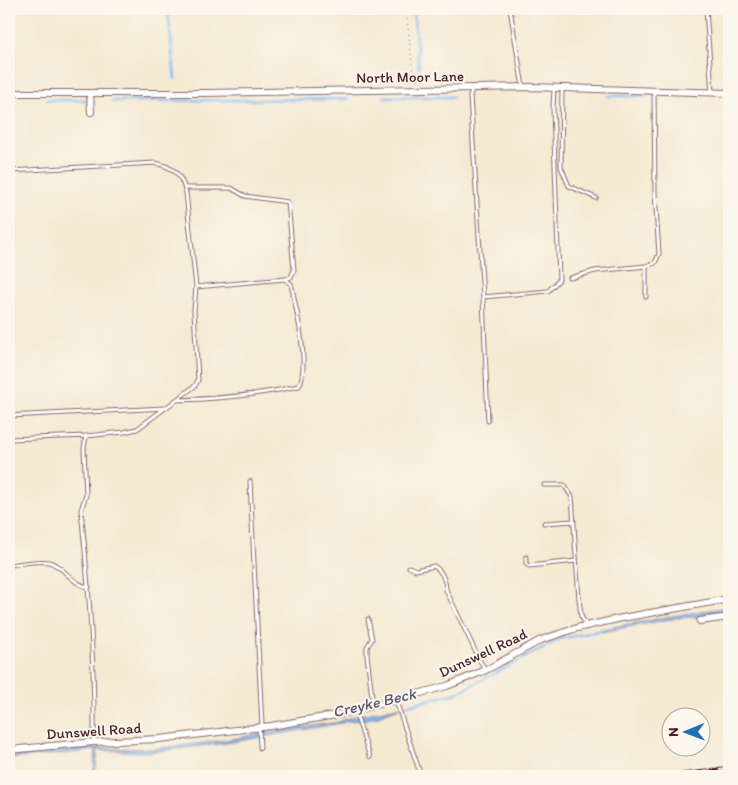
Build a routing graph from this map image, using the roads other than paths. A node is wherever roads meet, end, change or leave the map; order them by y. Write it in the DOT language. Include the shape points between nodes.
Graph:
graph roads {
  1 [pos="510,9"];
  2 [pos="706,9"];
  3 [pos="472,88"];
  4 [pos="523,88"];
  5 [pos="554,88"];
  6 [pos="562,88"];
  7 [pos="654,91"];
  8 [pos="9,93"];
  9 [pos="90,93"];
  10 [pos="712,93"];
  11 [pos="729,93"];
  12 [pos="91,112"];
  13 [pos="9,171"];
  14 [pos="184,188"];
  15 [pos="596,198"];
  16 [pos="646,266"];
  17 [pos="570,278"];
  18 [pos="285,279"];
  19 [pos="196,287"];
  20 [pos="483,297"];
  21 [pos="646,297"];
  22 [pos="176,400"];
  23 [pos="166,408"];
  24 [pos="9,416"];
  25 [pos="488,420"];
  26 [pos="86,436"];
  27 [pos="9,439"];
  28 [pos="250,482"];
  29 [pos="544,485"];
  30 [pos="574,521"];
  31 [pos="544,523"];
  32 [pos="526,557"];
  33 [pos="576,561"];
  34 [pos="9,565"];
  35 [pos="409,567"];
  36 [pos="89,587"];
  37 [pos="729,599"];
  38 [pos="729,617"];
  39 [pos="368,619"];
  40 [pos="700,621"];
  41 [pos="586,626"];
  42 [pos="486,670"];
  43 [pos="396,703"];
  44 [pos="373,706"];
  45 [pos="356,713"];
  46 [pos="260,729"];
  47 [pos="94,742"];
  48 [pos="260,748"];
  49 [pos="9,750"];
  50 [pos="370,757"];
  51 [pos="421,776"];
  1 -- 4 [label="lane"];
  2 -- 10 [label="lane"];
  3 -- 4 [label="street, North Moor Lane"];
  3 -- 9 [label="street, North Moor Lane"];
  3 -- 20 [label="lane"];
  4 -- 5 [label="street, North Moor Lane"];
  5 -- 6 [label="street, North Moor Lane"];
  5 -- 20 [label="lane" via="559,280 548,291"];
  6 -- 7 [label="street, North Moor Lane"];
  6 -- 15 [label="lane" via="562,167 569,186"];
  7 -- 10 [label="street, North Moor Lane"];
  7 -- 16 [label="lane" via="659,254 656,263"];
  8 -- 9 [label="street, North Moor Lane"];
  9 -- 12 [label="street"];
  10 -- 11 [label="street, North Moor Lane"];
  13 -- 14 [label="lane" via="156,163 176,172"];
  14 -- 18 [label="lane" via="232,188 245,196 288,202 294,270 291,277"];
  14 -- 19 [label="lane"];
  16 -- 17 [label="lane" via="595,271"];
  16 -- 21 [label="lane"];
  18 -- 19 [label="lane"];
  18 -- 22 [label="lane" via="291,284 297,312 303,364 299,386 226,397"];
  19 -- 22 [label="lane" via="198,380"];
  20 -- 25 [label="lane"];
  22 -- 23 [label="lane"];
  23 -- 24 [label="lane"];
  23 -- 26 [label="lane" via="137,429"];
  26 -- 27 [label="lane"];
  26 -- 36 [label="lane" via="86,495 82,510"];
  28 -- 46 [label="lane"];
  29 -- 30 [label="lane" via="564,485 572,497"];
  30 -- 31 [label="lane"];
  30 -- 33 [label="lane"];
  32 -- 33 [label="lane" via="529,566"];
  33 -- 41 [label="lane" via="581,616"];
  34 -- 36 [label="lane" via="46,562 82,586"];
  35 -- 42 [label="lane" via="416,570 438,568 446,581 446,590 455,610"];
  36 -- 47 [label="lane"];
  37 -- 41 [label="street, Dunswell Road"];
  38 -- 40 [label="street"];
  39 -- 44 [label="lane" via="372,639 367,655"];
  41 -- 42 [label="street, Dunswell Road" via="541,640"];
  42 -- 43 [label="street, Dunswell Road"];
  43 -- 44 [label="street, Dunswell Road"];
  43 -- 51 [label="lane"];
  44 -- 45 [label="street, Dunswell Road"];
  45 -- 46 [label="street, Dunswell Road"];
  45 -- 50 [label="lane"];
  46 -- 47 [label="street, Dunswell Road" via="159,740"];
  46 -- 48 [label="lane"];
  47 -- 49 [label="street, Dunswell Road"];
}
